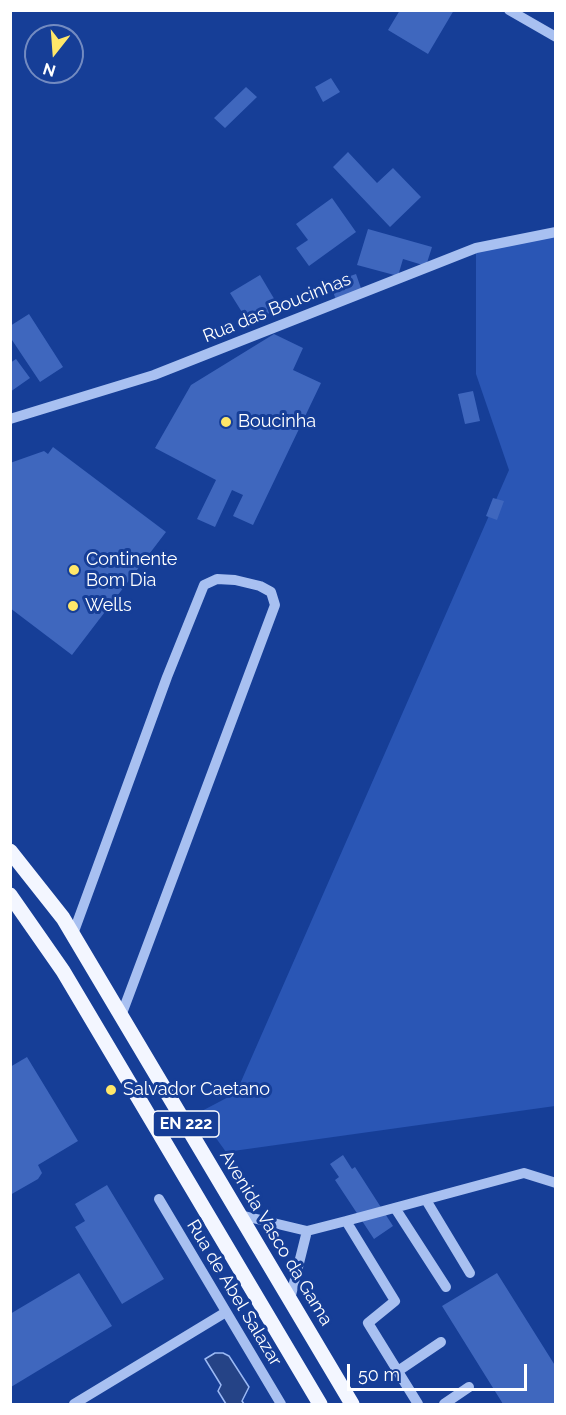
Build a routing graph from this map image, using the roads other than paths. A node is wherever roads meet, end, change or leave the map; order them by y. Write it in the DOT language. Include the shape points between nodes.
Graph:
graph roads {
  1 [pos="508,10"];
  2 [pos="555,37"];
  3 [pos="555,232"];
  4 [pos="10,419"];
  5 [pos="10,851"];
  6 [pos="10,895"];
  7 [pos="73,934"];
  8 [pos="121,1016"];
  9 [pos="555,1183"];
  10 [pos="159,1199"];
  11 [pos="426,1200"];
  12 [pos="395,1208"];
  13 [pos="240,1215"];
  14 [pos="346,1221"];
  15 [pos="307,1231"];
  16 [pos="470,1274"];
  17 [pos="446,1287"];
  18 [pos="290,1299"];
  19 [pos="226,1312"];
  20 [pos="441,1342"];
  21 [pos="398,1371"];
  22 [pos="469,1387"];
  23 [pos="74,1404"];
  24 [pos="281,1404"];
  25 [pos="320,1404"];
  26 [pos="352,1404"];
  27 [pos="418,1404"];
  28 [pos="444,1404"];
  1 -- 2 [label="street"];
  3 -- 4 [label="street, Rua das Boucinhas" via="476,248 154,375"];
  5 -- 7 [label="main road, Avenida Vasco da Gama / EN 222"];
  6 -- 25 [label="main road, EN 222" via="63,971"];
  7 -- 8 [label="main road, Avenida Vasco da Gama / EN 222"];
  7 -- 8 [label="street" via="204,585 217,579 236,580 271,592 275,605"];
  8 -- 13 [label="main road, Avenida Vasco da Gama / EN 222"];
  9 -- 11 [label="street" via="524,1173"];
  10 -- 19 [label="street, Rua de Abel Salazar"];
  11 -- 12 [label="street"];
  11 -- 16 [label="street"];
  12 -- 14 [label="street"];
  12 -- 17 [label="street"];
  13 -- 15 [label="street"];
  13 -- 18 [label="main road, Avenida Vasco da Gama / EN 222"];
  14 -- 15 [label="street"];
  14 -- 21 [label="street" via="395,1301 368,1323"];
  15 -- 18 [label="street"];
  18 -- 26 [label="main road, Avenida Vasco da Gama / EN 222"];
  19 -- 23 [label="street"];
  19 -- 24 [label="street, Rua de Abel Salazar"];
  20 -- 21 [label="street"];
  21 -- 27 [label="street"];
  22 -- 28 [label="street"];
}
